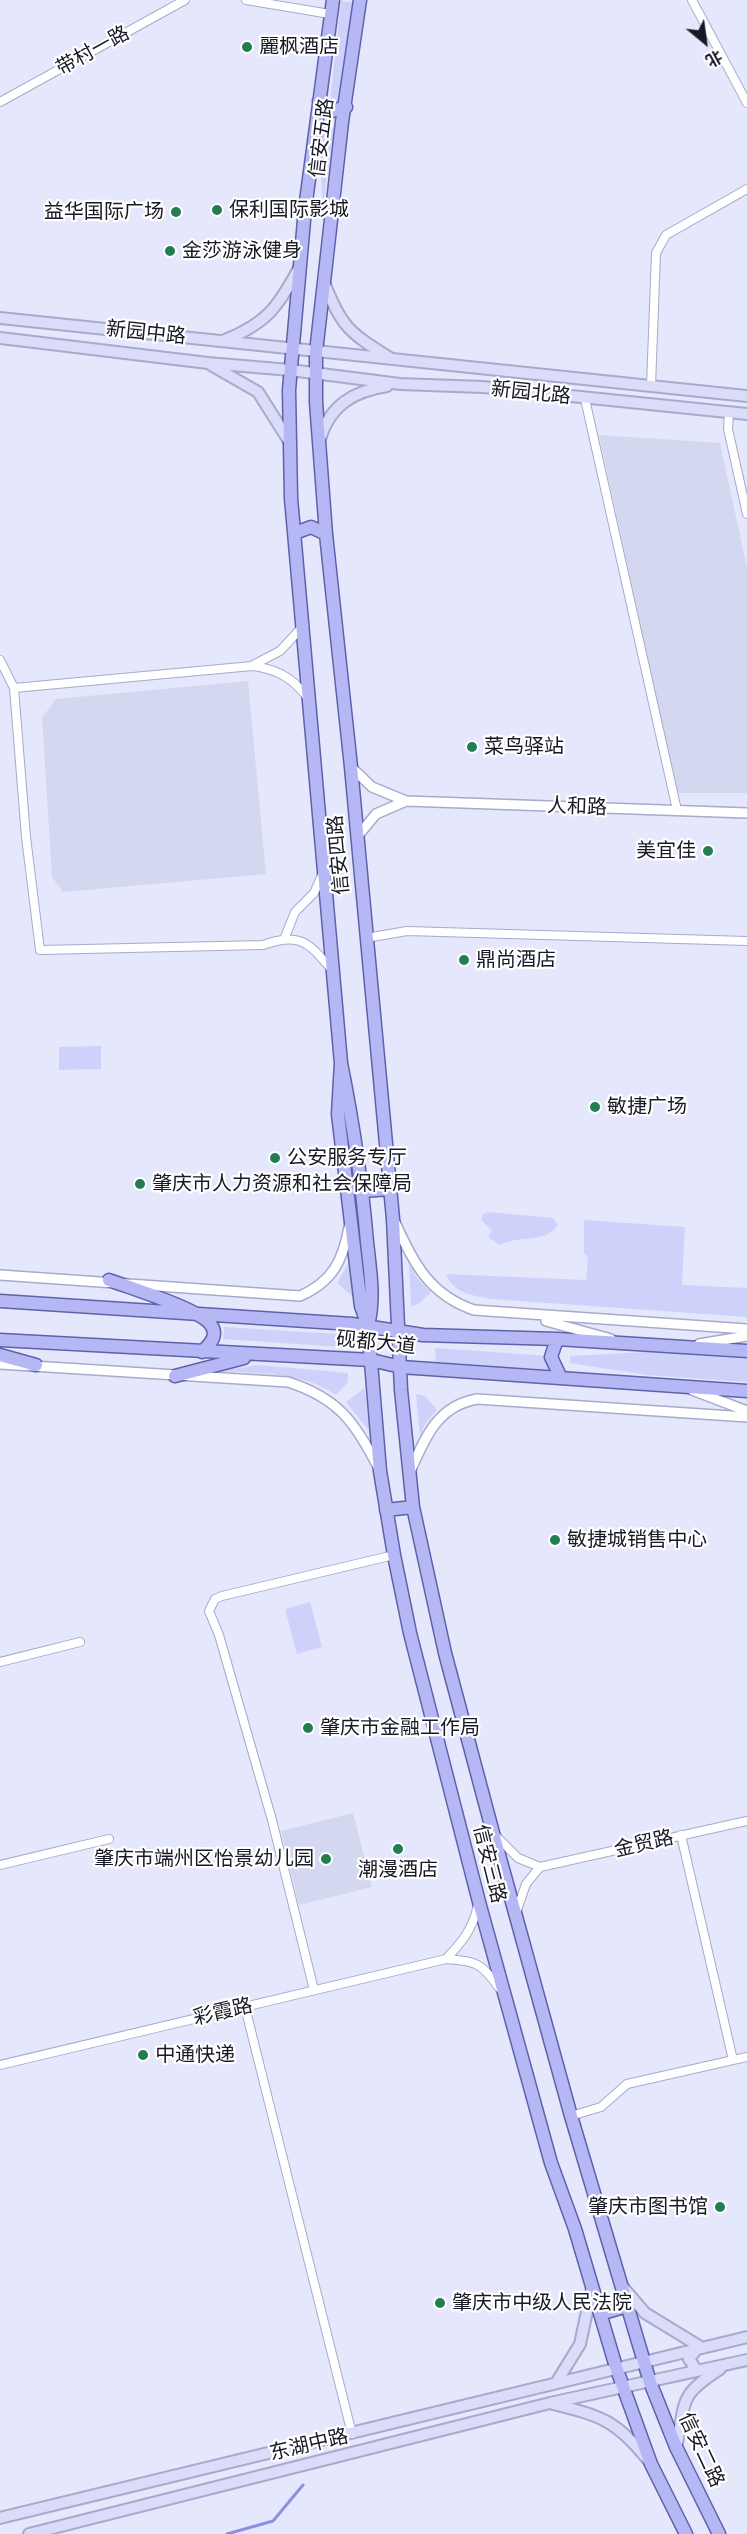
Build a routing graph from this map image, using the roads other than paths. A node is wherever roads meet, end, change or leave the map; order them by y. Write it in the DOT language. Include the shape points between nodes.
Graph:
graph roads {
  1 [pos="185,0"];
  2 [pos="246,0"];
  3 [pos="333,0"];
  4 [pos="360,0"];
  5 [pos="692,0"];
  6 [pos="330,14"];
  7 [pos="319,101"];
  8 [pos="0,102"];
  9 [pos="747,103"];
  10 [pos="346,107"];
  11 [pos="747,189"];
  12 [pos="299,268"];
  13 [pos="324,282"];
  14 [pos="0,318"];
  15 [pos="0,338"];
  16 [pos="222,341"];
  17 [pos="293,350"];
  18 [pos="316,352"];
  19 [pos="393,360"];
  20 [pos="208,363"];
  21 [pos="451,367"];
  22 [pos="290,370"];
  23 [pos="315,373"];
  24 [pos="400,384"];
  25 [pos="651,386"];
  26 [pos="449,387"];
  27 [pos="747,396"];
  28 [pos="585,399"];
  29 [pos="729,412"];
  30 [pos="747,414"];
  31 [pos="289,441"];
  32 [pos="318,447"];
  33 [pos="747,514"];
  34 [pos="295,533"];
  35 [pos="326,534"];
  36 [pos="303,625"];
  37 [pos="0,660"];
  38 [pos="252,666"];
  39 [pos="14,688"];
  40 [pos="309,699"];
  41 [pos="351,767"];
  42 [pos="406,801"];
  43 [pos="677,810"];
  44 [pos="747,813"];
  45 [pos="357,837"];
  46 [pos="326,867"];
  47 [pos="285,937"];
  48 [pos="366,938"];
  49 [pos="747,941"];
  50 [pos="335,973"];
  51 [pos="341,1063"];
  52 [pos="390,1189"];
  53 [pos="363,1191"];
  54 [pos="350,1218"];
  55 [pos="393,1219"];
  56 [pos="0,1275"];
  57 [pos="109,1281"];
  58 [pos="0,1301"];
  59 [pos="198,1314"];
  60 [pos="526,1316"];
  61 [pos="368,1326"];
  62 [pos="747,1329"];
  63 [pos="399,1333"];
  64 [pos="747,1336"];
  65 [pos="557,1338"];
  66 [pos="0,1340"];
  67 [pos="627,1343"];
  68 [pos="685,1347"];
  69 [pos="747,1351"];
  70 [pos="202,1352"];
  71 [pos="260,1354"];
  72 [pos="0,1355"];
  73 [pos="371,1360"];
  74 [pos="0,1364"];
  75 [pos="36,1365"];
  76 [pos="401,1367"];
  77 [pos="175,1376"];
  78 [pos="561,1378"];
  79 [pos="681,1386"];
  80 [pos="747,1391"];
  81 [pos="747,1411"];
  82 [pos="747,1417"];
  83 [pos="380,1471"];
  84 [pos="410,1472"];
  85 [pos="413,1507"];
  86 [pos="386,1510"];
  87 [pos="394,1556"];
  88 [pos="80,1642"];
  89 [pos="0,1662"];
  90 [pos="747,1821"];
  91 [pos="493,1833"];
  92 [pos="681,1835"];
  93 [pos="109,1839"];
  94 [pos="0,1864"];
  95 [pos="540,1867"];
  96 [pos="478,1902"];
  97 [pos="516,1915"];
  98 [pos="446,1959"];
  99 [pos="314,1990"];
  100 [pos="506,1999"];
  101 [pos="245,2007"];
  102 [pos="747,2057"];
  103 [pos="733,2060"];
  104 [pos="0,2065"];
  105 [pos="571,2116"];
  106 [pos="621,2284"];
  107 [pos="592,2287"];
  108 [pos="627,2306"];
  109 [pos="600,2314"];
  110 [pos="747,2337"];
  111 [pos="699,2346"];
  112 [pos="643,2360"];
  113 [pos="747,2360"];
  114 [pos="728,2364"];
  115 [pos="616,2367"];
  116 [pos="697,2371"];
  117 [pos="575,2378"];
  118 [pos="650,2382"];
  119 [pos="556,2383"];
  120 [pos="624,2388"];
  121 [pos="581,2397"];
  122 [pos="550,2403"];
  123 [pos="352,2434"];
  124 [pos="676,2447"];
  125 [pos="651,2464"];
  126 [pos="24,2512"];
  127 [pos="0,2517"];
  128 [pos="29,2534"];
  129 [pos="686,2534"];
  130 [pos="719,2534"];
  1 -- 8 [label="street, 带村一路"];
  2 -- 6 [label="street"];
  3 -- 6 [label="main road, 信安五路"];
  4 -- 10 [label="main road, 信安五路"];
  5 -- 9 [label="street"];
  6 -- 7 [label="main road, 信安五路"];
  7 -- 10 [label="main road" via="332,111"];
  7 -- 12 [label="main road, 信安五路"];
  10 -- 13 [label="main road, 信安五路"];
  11 -- 25 [label="street" via="666,235 656,253"];
  12 -- 16 [label="main road" via="268,316 251,330"];
  12 -- 17 [label="main road, 信安五路"];
  13 -- 18 [label="main road, 信安五路"];
  13 -- 19 [label="main road" via="347,330"];
  14 -- 16 [label="main road, 新园中路"];
  15 -- 20 [label="main road, 新园中路"];
  16 -- 17 [label="main road, 新园中路"];
  17 -- 18 [label="main road, 新园中路"];
  17 -- 22 [label="main road, 信安五路"];
  18 -- 19 [label="main road, 新园北路"];
  18 -- 23 [label="main road, 信安五路"];
  19 -- 21 [label="main road, 新园北路"];
  20 -- 22 [label="main road, 新园中路"];
  20 -- 31 [label="main road" via="258,392"];
  21 -- 25 [label="main road, 新园北路"];
  21 -- 26 [label="main road" via="446,375"];
  22 -- 23 [label="main road, 新园中路"];
  22 -- 31 [label="main road, 信安四路"];
  23 -- 24 [label="main road, 新园北路"];
  23 -- 32 [label="main road, 信安四路"];
  24 -- 26 [label="main road, 新园北路"];
  24 -- 32 [label="main road" via="364,391 342,402 323,430"];
  25 -- 27 [label="main road, 新园北路"];
  26 -- 28 [label="main road, 新园北路"];
  28 -- 29 [label="main road, 新园北路"];
  28 -- 43 [label="street"];
  29 -- 30 [label="main road, 新园北路"];
  29 -- 33 [label="street" via="728,429"];
  31 -- 34 [label="main road, 信安四路"];
  32 -- 35 [label="main road, 信安四路"];
  34 -- 35 [label="main road" via="311,527"];
  34 -- 36 [label="main road, 信安四路"];
  35 -- 41 [label="main road, 信安四路"];
  36 -- 38 [label="street" via="280,651"];
  36 -- 40 [label="main road, 信安四路"];
  37 -- 39 [label="street"];
  38 -- 39 [label="street"];
  38 -- 40 [label="street" via="281,673"];
  39 -- 47 [label="street" via="40,950 263,945"];
  40 -- 46 [label="main road, 信安四路"];
  41 -- 42 [label="street" via="372,788"];
  41 -- 45 [label="main road, 信安四路"];
  42 -- 43 [label="street, 人和路"];
  42 -- 45 [label="street" via="376,814"];
  43 -- 44 [label="street, 人和路"];
  45 -- 48 [label="main road, 信安四路"];
  46 -- 47 [label="street" via="314,893 295,912"];
  46 -- 50 [label="main road, 信安四路"];
  47 -- 50 [label="street" via="301,940"];
  48 -- 49 [label="street" via="407,931"];
  48 -- 52 [label="main road, 信安四路"];
  50 -- 51 [label="main road, 信安四路"];
  51 -- 53 [label="main road, 信安四路"];
  51 -- 54 [label="main road" via="338,1114"];
  52 -- 53 [label="main road"];
  52 -- 55 [label="main road, 信安四路"];
  53 -- 61 [label="main road, 信安四路" via="373,1306"];
  54 -- 57 [label="street" via="338,1266 323,1283 300,1296"];
  54 -- 61 [label="main road" via="361,1306"];
  55 -- 60 [label="street" via="420,1270 453,1303 474,1310"];
  55 -- 63 [label="main road, 信安四路"];
  56 -- 57 [label="street"];
  57 -- 59 [label="main road"];
  58 -- 59 [label="main road, 砚都大道"];
  59 -- 61 [label="main road, 砚都大道"];
  59 -- 70 [label="main road" via="214,1332 213,1341"];
  60 -- 62 [label="street"];
  60 -- 67 [label="street"];
  61 -- 63 [label="main road, 砚都大道"];
  61 -- 73 [label="main road, 信安三路"];
  63 -- 65 [label="main road, 砚都大道"];
  63 -- 76 [label="main road, 信安四路"];
  64 -- 68 [label="street"];
  65 -- 67 [label="main road, 砚都大道"];
  65 -- 78 [label="main road" via="551,1357"];
  66 -- 70 [label="main road, 砚都大道"];
  67 -- 68 [label="main road, 砚都大道"];
  68 -- 69 [label="main road, 砚都大道"];
  70 -- 71 [label="main road, 砚都大道"];
  71 -- 73 [label="main road, 砚都大道"];
  71 -- 77 [label="main road"];
  72 -- 75 [label="main road"];
  73 -- 76 [label="main road, 砚都大道"];
  73 -- 83 [label="main road, 信安三路"];
  74 -- 75 [label="street"];
  75 -- 77 [label="street"];
  76 -- 78 [label="main road, 砚都大道"];
  76 -- 84 [label="main road, 信安三路"];
  77 -- 83 [label="street" via="288,1382 307,1388 349,1417"];
  78 -- 79 [label="main road, 砚都大道"];
  79 -- 80 [label="main road, 砚都大道"];
  79 -- 81 [label="street"];
  82 -- 84 [label="street" via="477,1399 444,1412 429,1430"];
  83 -- 86 [label="main road, 信安三路"];
  84 -- 85 [label="main road, 信安三路"];
  85 -- 86 [label="main road"];
  85 -- 91 [label="main road, 信安三路" via="445,1653"];
  86 -- 87 [label="main road, 信安三路"];
  87 -- 96 [label="main road, 信安三路"];
  87 -- 99 [label="street" via="222,1596 215,1599 209,1611 273,1820"];
  88 -- 89 [label="street"];
  90 -- 92 [label="street, 金贸路"];
  91 -- 95 [label="street" via="518,1858"];
  91 -- 97 [label="main road, 信安三路"];
  92 -- 95 [label="street, 金贸路"];
  92 -- 103 [label="street"];
  93 -- 94 [label="street"];
  95 -- 97 [label="street" via="526,1884"];
  96 -- 98 [label="street" via="467,1936"];
  96 -- 100 [label="main road, 信安三路"];
  97 -- 105 [label="main road, 信安三路"];
  98 -- 99 [label="street, 彩霞路"];
  98 -- 100 [label="street" via="476,1963 487,1971"];
  99 -- 101 [label="street, 彩霞路"];
  100 -- 107 [label="main road, 信安三路" via="551,2163"];
  101 -- 104 [label="street, 彩霞路"];
  101 -- 123 [label="street"];
  102 -- 103 [label="street"];
  103 -- 105 [label="street" via="627,2084 601,2107"];
  105 -- 106 [label="main road, 信安三路"];
  106 -- 108 [label="main road, 信安三路"];
  106 -- 111 [label="main road" via="645,2313"];
  107 -- 109 [label="main road, 信安三路"];
  107 -- 119 [label="main road" via="580,2344"];
  108 -- 109 [label="main road"];
  108 -- 112 [label="main road, 信安三路"];
  109 -- 115 [label="main road, 信安三路"];
  110 -- 111 [label="main road, 东湖中路"];
  111 -- 112 [label="main road, 东湖中路"];
  111 -- 116 [label="main road" via="689,2360"];
  112 -- 115 [label="main road, 东湖中路"];
  112 -- 118 [label="main road, 信安二路"];
  113 -- 114 [label="main road, 东湖中路"];
  114 -- 116 [label="main road, 东湖中路"];
  114 -- 124 [label="main road" via="700,2382 685,2398"];
  115 -- 117 [label="main road, 东湖中路"];
  115 -- 120 [label="main road, 信安三路"];
  116 -- 118 [label="main road, 东湖中路"];
  117 -- 119 [label="main road, 东湖中路"];
  117 -- 121 [label="main road"];
  118 -- 120 [label="main road, 东湖中路"];
  118 -- 124 [label="main road, 信安二路"];
  119 -- 123 [label="main road, 东湖中路"];
  120 -- 121 [label="main road, 东湖中路"];
  120 -- 125 [label="main road"];
  121 -- 122 [label="main road, 东湖中路"];
  122 -- 125 [label="main road" via="611,2422 627,2434"];
  122 -- 128 [label="main road, 东湖中路"];
  123 -- 126 [label="main road, 东湖中路"];
  124 -- 130 [label="main road, 信安二路"];
  125 -- 129 [label="main road"];
  126 -- 127 [label="main road, 东湖中路"];
  126 -- 128 [label="main road"];
}
